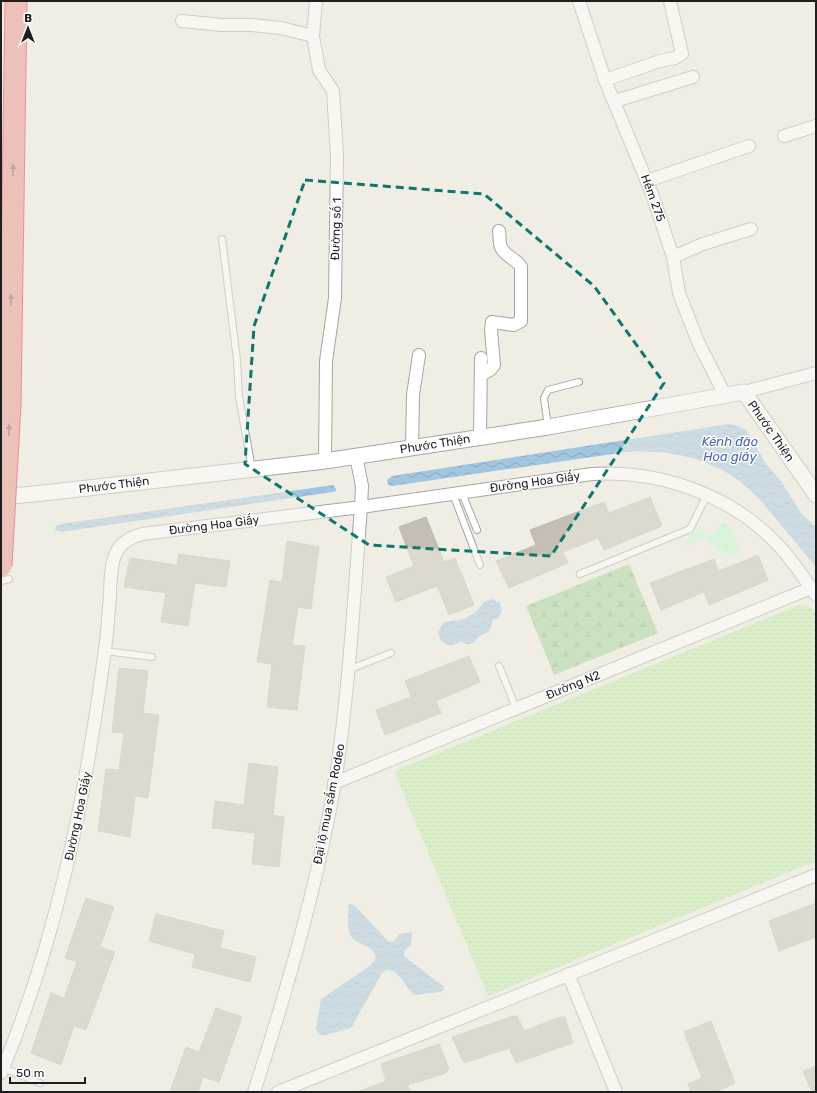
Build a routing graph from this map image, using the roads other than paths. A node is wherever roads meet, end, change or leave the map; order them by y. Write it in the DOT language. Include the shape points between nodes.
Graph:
graph roads {
  1 [pos="16,1"];
  2 [pos="316,1"];
  3 [pos="579,1"];
  4 [pos="670,1"];
  5 [pos="182,20"];
  6 [pos="313,36"];
  7 [pos="693,77"];
  8 [pos="605,80"];
  9 [pos="615,101"];
  10 [pos="816,126"];
  11 [pos="784,136"];
  12 [pos="749,146"];
  13 [pos="647,181"];
  14 [pos="751,229"];
  15 [pos="499,231"];
  16 [pos="222,239"];
  17 [pos="673,257"];
  18 [pos="419,355"];
  19 [pos="481,358"];
  20 [pos="816,373"];
  21 [pos="481,376"];
  22 [pos="579,382"];
  23 [pos="744,392"];
  24 [pos="725,395"];
  25 [pos="548,427"];
  26 [pos="480,437"];
  27 [pos="412,448"];
  28 [pos="356,456"];
  29 [pos="325,461"];
  30 [pos="252,470"];
  31 [pos="457,493"];
  32 [pos="707,495"];
  33 [pos="816,495"];
  34 [pos="1,497"];
  35 [pos="361,507"];
  36 [pos="477,530"];
  37 [pos="480,565"];
  38 [pos="5,573"];
  39 [pos="580,574"];
  40 [pos="1,581"];
  41 [pos="813,591"];
  42 [pos="105,651"];
  43 [pos="391,653"];
  44 [pos="152,657"];
  45 [pos="499,666"];
  46 [pos="348,670"];
  47 [pos="516,708"];
  48 [pos="334,783"];
  49 [pos="816,874"];
  50 [pos="568,974"];
  51 [pos="2,1070"];
  52 [pos="40,1082"];
  53 [pos="254,1092"];
  54 [pos="278,1092"];
  55 [pos="616,1092"];
  38 -- 1 [label="highway, one-way, bridge"];
  2 -- 6 [label="street, Đường số 1"];
  3 -- 8 [label="street, Hẻm 275"];
  4 -- 8 [label="street" via="682,54"];
  5 -- 6 [label="street" via="281,28"];
  6 -- 29 [label="street, Đường số 1" via="319,70 333,91 337,155 335,298 326,361"];
  7 -- 9 [label="street"];
  8 -- 9 [label="street, Hẻm 275"];
  9 -- 13 [label="street, Hẻm 275"];
  10 -- 11 [label="street"];
  12 -- 13 [label="street"];
  13 -- 17 [label="street, Hẻm 275"];
  14 -- 17 [label="street"];
  15 -- 21 [label="street" via="503,251 518,261 521,268 521,321 514,325 492,322 494,365"];
  16 -- 30 [label="lane" via="238,360 239,397"];
  17 -- 24 [label="street, Hẻm 275" via="682,300 698,342"];
  18 -- 27 [label="street" via="413,396"];
  19 -- 21 [label="street"];
  20 -- 23 [label="street"];
  21 -- 26 [label="street"];
  22 -- 25 [label="lane" via="548,390 544,398"];
  23 -- 24 [label="street, Phước Thiện"];
  23 -- 33 [label="street, Phước Thiện"];
  24 -- 25 [label="street, Phước Thiện"];
  25 -- 26 [label="street, Phước Thiện"];
  26 -- 27 [label="street, Phước Thiện"];
  27 -- 28 [label="street, Phước Thiện"];
  28 -- 29 [label="street, Phước Thiện"];
  28 -- 35 [label="street, Đại lộ mua sắm Rodeo" via="362,486"];
  29 -- 30 [label="street, Phước Thiện"];
  30 -- 34 [label="street, Phước Thiện"];
  31 -- 32 [label="street, Đường Hoa Giấy" via="592,474 620,473 661,480"];
  31 -- 35 [label="street, Đường Hoa Giấy"];
  31 -- 36 [label="lane"];
  31 -- 37 [label="lane"];
  32 -- 39 [label="lane" via="690,529"];
  32 -- 41 [label="street, Đường Hoa Giấy" via="737,512 767,534 793,563"];
  35 -- 42 [label="street, Đường Hoa Giấy" via="142,534 128,540 119,548 113,563"];
  35 -- 46 [label="street, Đại lộ mua sắm Rodeo"];
  38 -- 40 [label="lane"];
  41 -- 47 [label="street, Đường N2"];
  42 -- 44 [label="lane"];
  42 -- 51 [label="street, Đường Hoa Giấy" via="88,770 72,848 49,935"];
  43 -- 46 [label="lane"];
  45 -- 47 [label="lane"];
  46 -- 48 [label="street, Đại lộ mua sắm Rodeo"];
  47 -- 48 [label="street, Đường N2"];
  48 -- 53 [label="street, Đại lộ mua sắm Rodeo" via="322,846 293,963"];
  49 -- 50 [label="street"];
  50 -- 54 [label="street"];
  50 -- 55 [label="street"];
  51 -- 52 [label="lane"];
}
